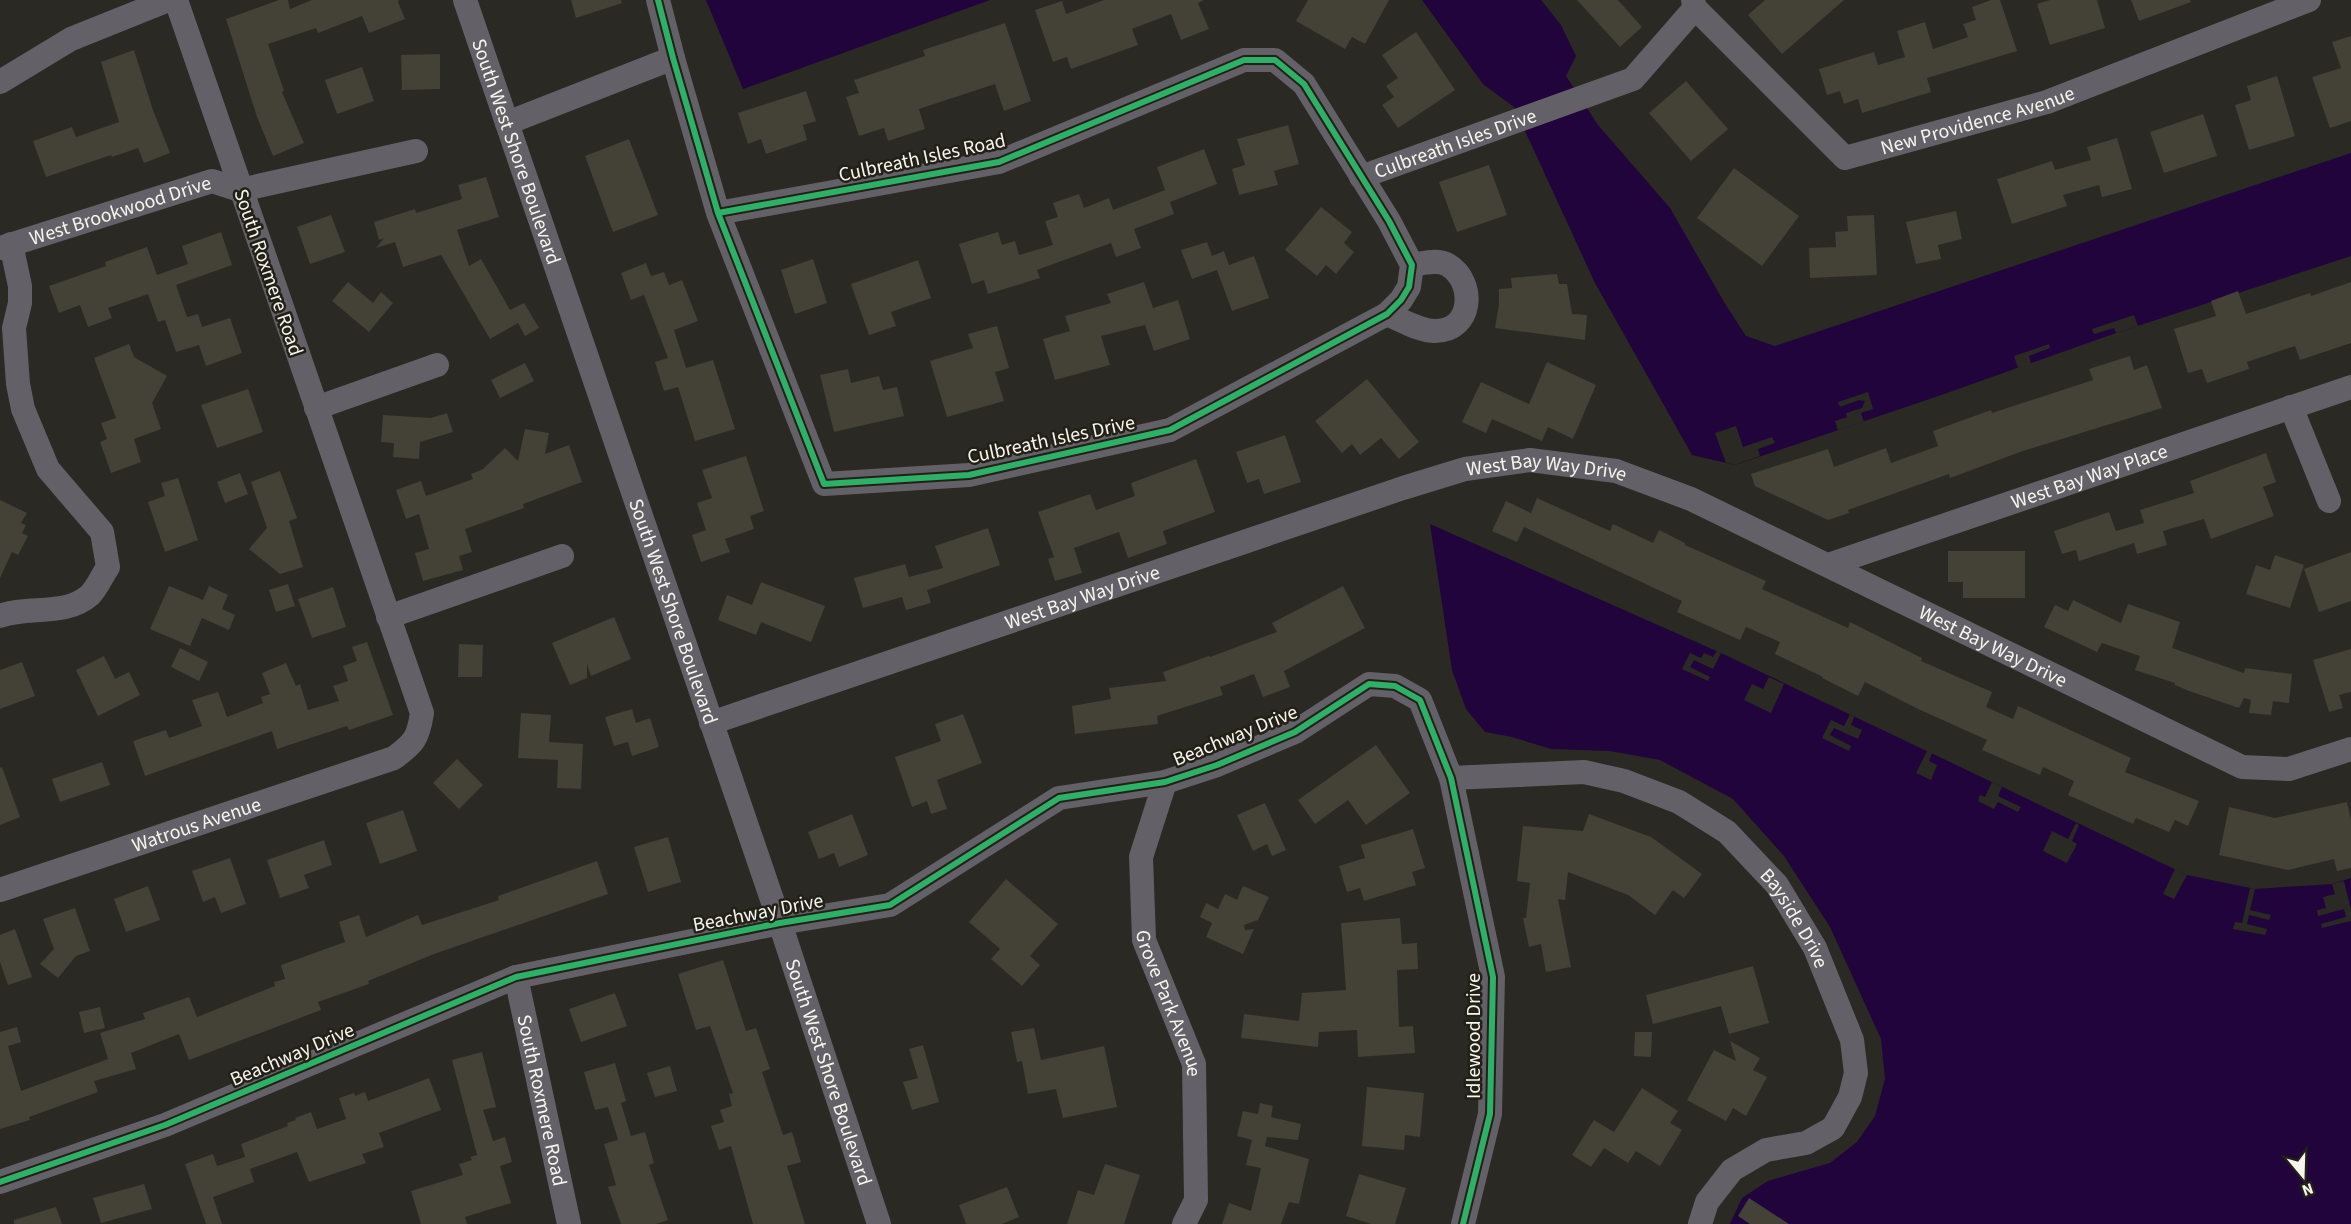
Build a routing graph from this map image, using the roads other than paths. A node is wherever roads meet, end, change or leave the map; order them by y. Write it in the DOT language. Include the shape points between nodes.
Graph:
graph roads {
  1 [pos="168,0"];
  2 [pos="176,0"];
  3 [pos="465,0"];
  4 [pos="658,0"];
  5 [pos="2308,0"];
  6 [pos="1694,4"];
  7 [pos="673,58"];
  8 [pos="0,82"];
  9 [pos="507,123"];
  10 [pos="416,151"];
  11 [pos="1361,177"];
  12 [pos="240,190"];
  13 [pos="718,213"];
  14 [pos="5,246"];
  15 [pos="1412,265"];
  16 [pos="1387,314"];
  17 [pos="437,365"];
  18 [pos="2351,387"];
  19 [pos="2291,407"];
  20 [pos="316,408"];
  21 [pos="2329,501"];
  22 [pos="562,556"];
  23 [pos="1828,565"];
  24 [pos="0,616"];
  25 [pos="388,617"];
  26 [pos="711,723"];
  27 [pos="2351,749"];
  28 [pos="393,758"];
  29 [pos="1451,778"];
  30 [pos="1165,782"];
  31 [pos="0,890"];
  32 [pos="780,923"];
  33 [pos="516,977"];
  34 [pos="0,1182"];
  35 [pos="567,1223"];
  36 [pos="879,1224"];
  37 [pos="1184,1224"];
  38 [pos="1463,1224"];
  39 [pos="1701,1224"];
  1 -- 8 [label="street" via="71,39"];
  2 -- 12 [label="street, South Roxmere Road"];
  3 -- 9 [label="street, South West Shore Boulevard"];
  4 -- 7 [label="street"];
  5 -- 6 [label="street, New Providence Avenue" via="2047,102 1845,158"];
  6 -- 11 [label="street, Culbreath Isles Drive" via="1633,79"];
  7 -- 9 [label="street"];
  7 -- 13 [label="street"];
  9 -- 26 [label="street, South West Shore Boulevard"];
  10 -- 12 [label="street, West Brookwood Drive"];
  11 -- 13 [label="street, Culbreath Isles Road" via="1304,84 1275,60 1244,60 999,162"];
  11 -- 15 [label="street, Culbreath Isles Drive"];
  12 -- 14 [label="street, West Brookwood Drive" via="212,181"];
  12 -- 20 [label="street, South Roxmere Road"];
  13 -- 16 [label="street, Culbreath Isles Drive" via="824,484 969,475 1170,430"];
  14 -- 24 [label="street" via="20,286 14,328 23,409 48,469 102,532 108,567 90,594 69,608"];
  15 -- 16 [label="street, Culbreath Isles Drive" via="1409,287"];
  15 -- 16 [label="street" via="1447,264 1462,279 1468,294 1460,321 1436,331"];
  17 -- 20 [label="street"];
  18 -- 19 [label="street, West Bay Way Place"];
  19 -- 21 [label="street"];
  19 -- 23 [label="street, West Bay Way Place"];
  20 -- 25 [label="street, South Roxmere Road"];
  22 -- 25 [label="street"];
  23 -- 26 [label="street, West Bay Way Drive" via="1691,499 1616,471 1530,460 1465,469"];
  23 -- 27 [label="street, West Bay Way Drive" via="2242,767 2289,769"];
  25 -- 28 [label="street, South Roxmere Road" via="422,713 419,733 412,745"];
  26 -- 32 [label="street, South West Shore Boulevard"];
  28 -- 31 [label="street, Watrous Avenue"];
  29 -- 30 [label="street, Beachway Drive" via="1420,700 1395,686 1369,684 1295,732"];
  29 -- 38 [label="street, Idlewood Drive" via="1493,977 1490,1114"];
  29 -- 39 [label="street, Bayside Drive" via="1584,772 1624,781 1679,802 1728,832 1770,877 1815,948 1852,1040 1856,1073 1850,1097 1833,1128 1806,1143 1766,1150 1732,1170 1707,1202"];
  30 -- 32 [label="street, Beachway Drive" via="1059,798 890,905"];
  30 -- 37 [label="street, Grove Park Avenue" via="1141,857 1144,940 1194,1064 1196,1200"];
  32 -- 33 [label="street, Beachway Drive"];
  32 -- 36 [label="street, South West Shore Boulevard"];
  33 -- 34 [label="street, Beachway Drive" via="165,1125"];
  33 -- 35 [label="street, South Roxmere Road"];
}
